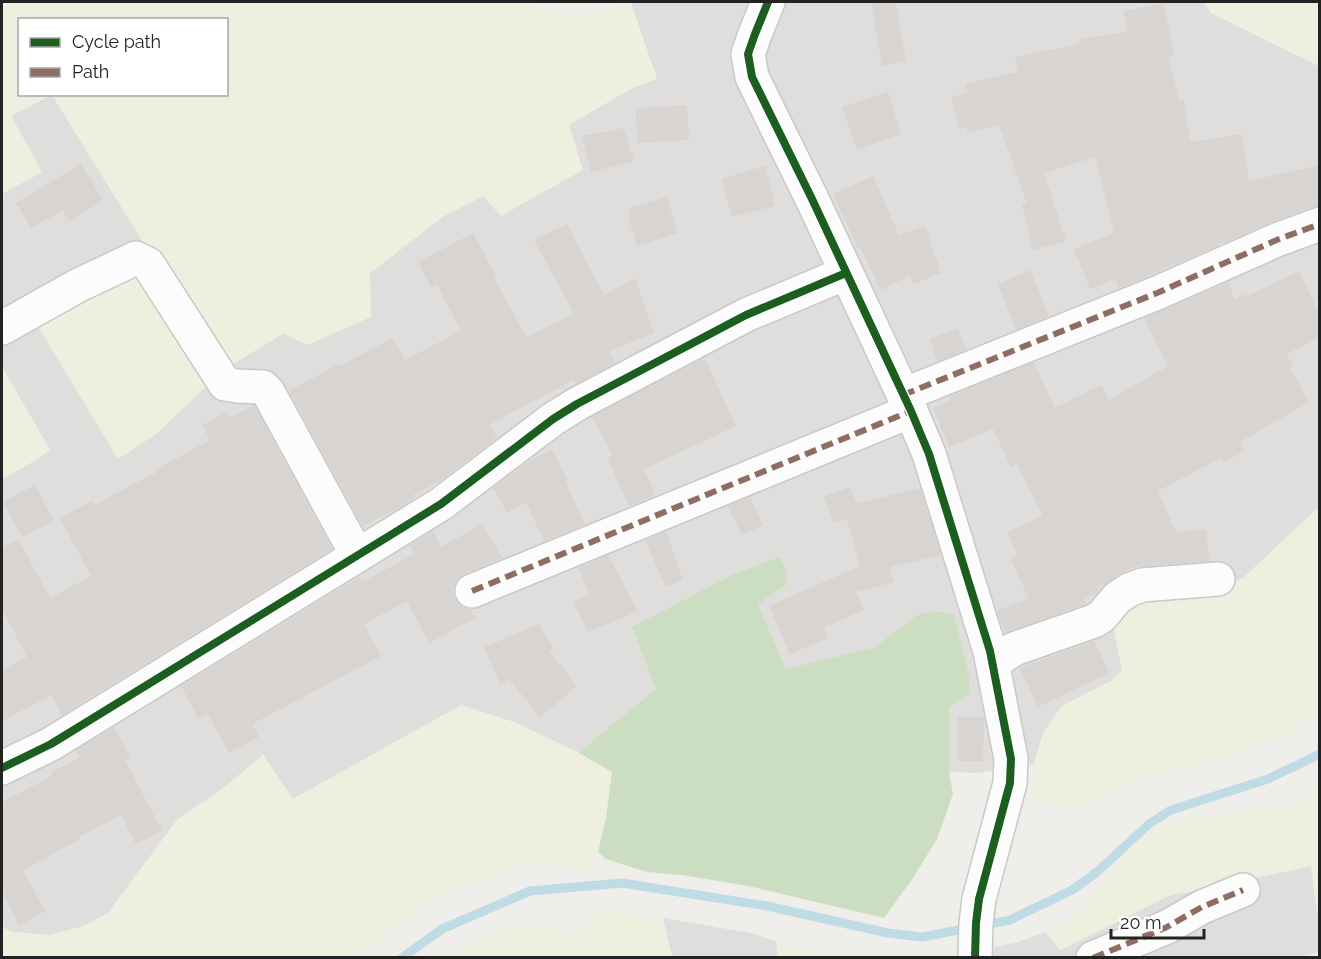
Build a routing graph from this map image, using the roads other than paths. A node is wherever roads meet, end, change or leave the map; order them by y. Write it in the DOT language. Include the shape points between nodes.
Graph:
graph roads {
  1 [pos="768,2"];
  2 [pos="1320,225"];
  3 [pos="846,273"];
  4 [pos="2,328"];
  5 [pos="907,403"];
  6 [pos="357,555"];
  7 [pos="1218,579"];
  8 [pos="472,591"];
  9 [pos="993,663"];
  10 [pos="2,768"];
  11 [pos="1243,890"];
  12 [pos="975,957"];
  13 [pos="1093,957"];
  1 -- 3 [label="street" via="748,54 752,77"];
  2 -- 5 [label="street" via="1279,239"];
  3 -- 5 [label="street"];
  3 -- 6 [label="street" via="747,315 577,404 441,504"];
  4 -- 6 [label="street" via="136,258 148,264 225,384 264,387 268,392"];
  5 -- 8 [label="street"];
  5 -- 9 [label="street" via="928,454"];
  6 -- 10 [label="street" via="51,744"];
  7 -- 9 [label="street" via="1142,585 1117,598 1094,621 1014,649"];
  9 -- 12 [label="street" via="1011,759 1010,783 979,898"];
  11 -- 13 [label="street"];
}
